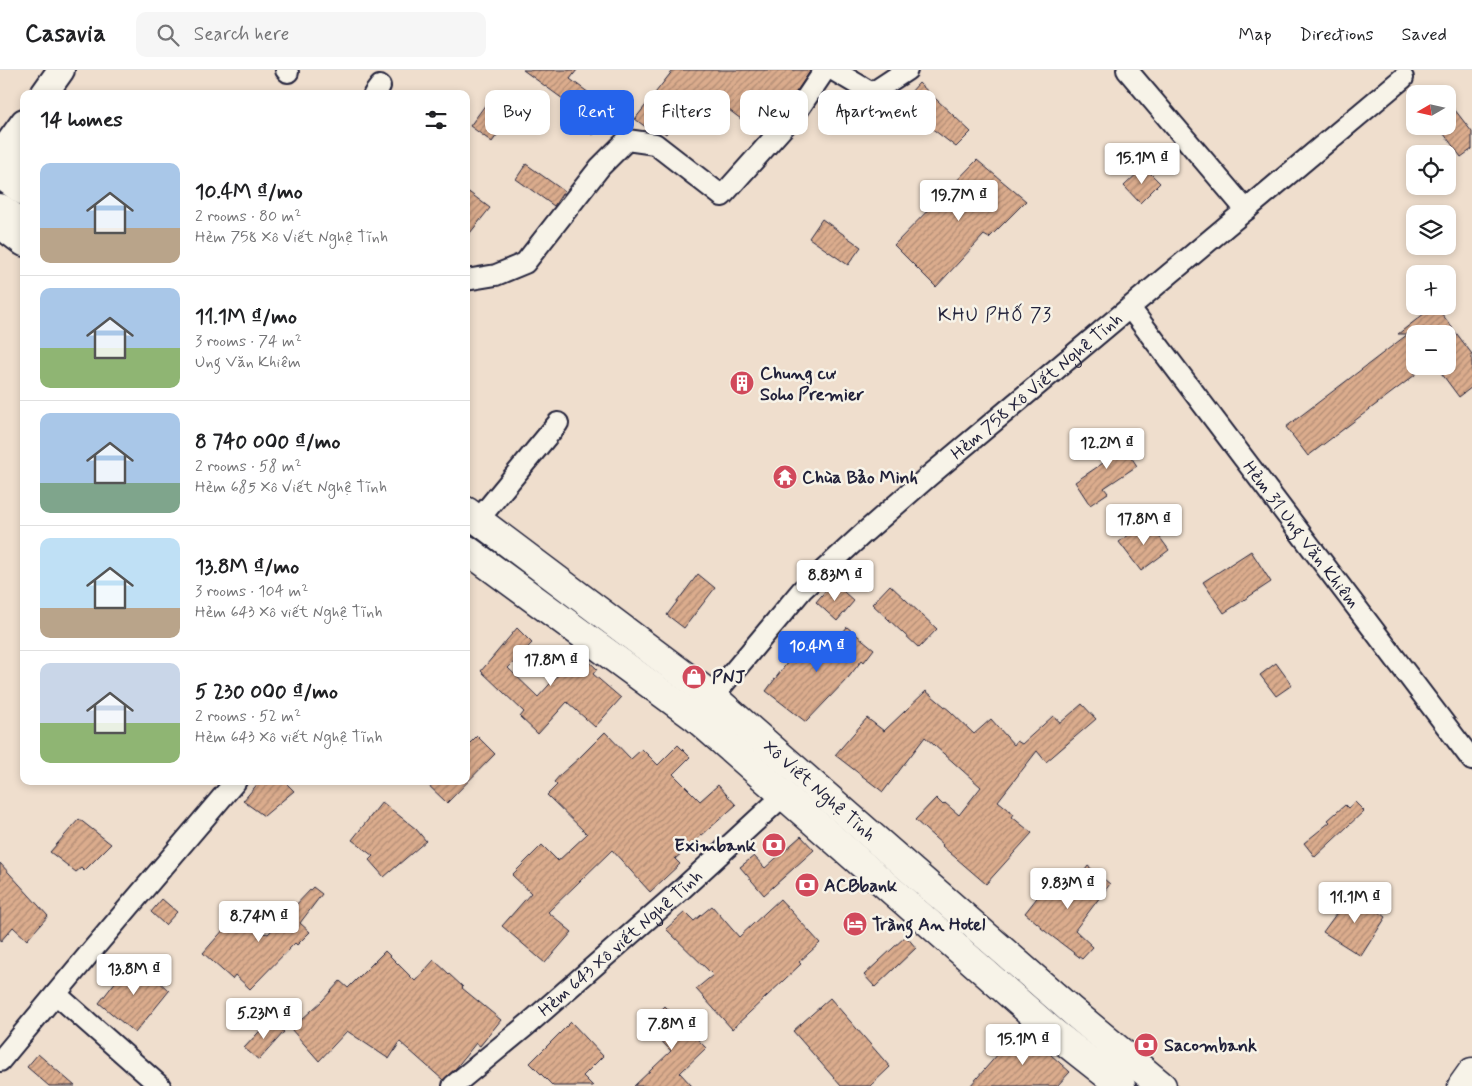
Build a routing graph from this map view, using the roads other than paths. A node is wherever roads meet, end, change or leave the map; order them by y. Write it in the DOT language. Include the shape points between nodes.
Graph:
graph roads {
  1 [pos="61,70"];
  2 [pos="825,70"];
  3 [pos="833,70"];
  4 [pos="907,70"];
  5 [pos="1127,70"];
  6 [pos="1403,78"];
  7 [pos="47,90"];
  8 [pos="20,131"];
  9 [pos="7,159"];
  10 [pos="20,183"];
  11 [pos="0,208"];
  12 [pos="1246,210"];
  13 [pos="20,222"];
  14 [pos="0,225"];
  15 [pos="20,240"];
  16 [pos="470,279"];
  17 [pos="1130,308"];
  18 [pos="558,423"];
  19 [pos="472,516"];
  20 [pos="470,552"];
  21 [pos="713,697"];
  22 [pos="696,718"];
  23 [pos="1472,760"];
  24 [pos="233,785"];
  25 [pos="784,795"];
  26 [pos="56,994"];
  27 [pos="1072,1011"];
  28 [pos="1054,1033"];
  29 [pos="0,1061"];
  30 [pos="1472,1072"];
  31 [pos="160,1086"];
  32 [pos="453,1086"];
  33 [pos="1121,1086"];
  34 [pos="1162,1086"];
  35 [pos="1462,1086"];
  1 -- 7 [label="street"];
  2 -- 16 [label="street" via="796,112 722,196 655,144 627,140 600,167 525,263 496,275"];
  3 -- 4 [label="street" via="872,93"];
  5 -- 12 [label="street"];
  6 -- 12 [label="street, Hẻm 758 Xô Viết Nghệ Tĩnh"];
  8 -- 9 [label="street"];
  9 -- 10 [label="main road"];
  11 -- 13 [label="main road"];
  12 -- 17 [label="street, Hẻm 758 Xô Viết Nghệ Tĩnh"];
  14 -- 15 [label="street"];
  17 -- 21 [label="street, Hẻm 758 Xô Viết Nghệ Tĩnh" via="929,476 802,590"];
  17 -- 23 [label="street, Hẻm 31 Ung Văn Khiêm"];
  18 -- 19 [label="street"];
  19 -- 21 [label="main road, Xô Viết Nghệ Tĩnh"];
  20 -- 22 [label="main road, Xô Viết Nghệ Tĩnh"];
  21 -- 22 [label="street, Hẻm 758 Xô Viết Nghệ Tĩnh"];
  21 -- 27 [label="main road, Xô Viết Nghệ Tĩnh"];
  22 -- 25 [label="main road, Xô Viết Nghệ Tĩnh"];
  24 -- 26 [label="street"];
  25 -- 28 [label="main road, Xô Viết Nghệ Tĩnh"];
  25 -- 32 [label="street, Hẻm 643 Xô viết Nghệ Tĩnh" via="681,890"];
  26 -- 29 [label="street"];
  26 -- 31 [label="street"];
  27 -- 28 [label="street"];
  27 -- 34 [label="main road, Xô Viết Nghệ Tĩnh"];
  28 -- 33 [label="main road, Xô Viết Nghệ Tĩnh"];
  30 -- 35 [label="main road"];
}
